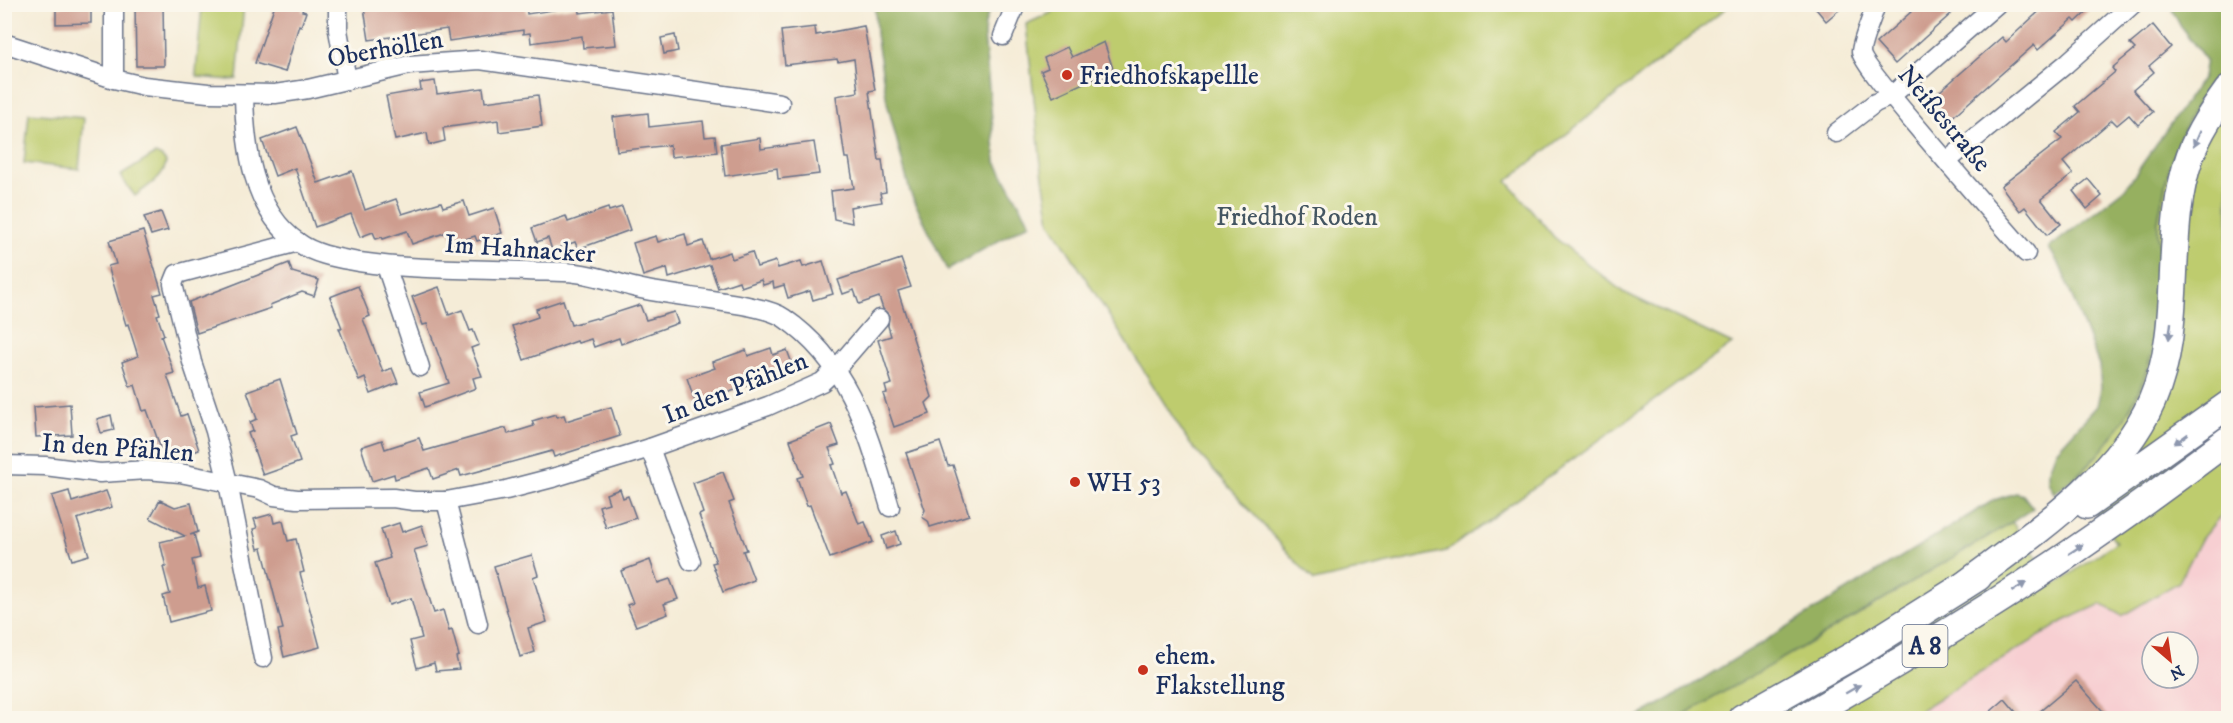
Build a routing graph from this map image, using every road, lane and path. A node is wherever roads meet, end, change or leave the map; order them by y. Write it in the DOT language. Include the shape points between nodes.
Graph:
graph roads {
  1 [pos="114,4"];
  2 [pos="338,4"];
  3 [pos="1016,4"];
  4 [pos="1997,4"];
  5 [pos="2133,4"];
  6 [pos="1870,9"];
  7 [pos="1003,36"];
  8 [pos="4,43"];
  9 [pos="114,79"];
  10 [pos="347,80"];
  11 [pos="2229,90"];
  12 [pos="244,95"];
  13 [pos="1891,96"];
  14 [pos="780,103"];
  15 [pos="1836,133"];
  16 [pos="1947,161"];
  17 [pos="298,242"];
  18 [pos="2026,253"];
  19 [pos="386,266"];
  20 [pos="757,309"];
  21 [pos="879,319"];
  22 [pos="420,367"];
  23 [pos="836,369"];
  24 [pos="2229,405"];
  25 [pos="2229,440"];
  26 [pos="650,448"];
  27 [pos="4,465"];
  28 [pos="228,483"];
  29 [pos="2085,498"];
  30 [pos="446,501"];
  31 [pos="890,507"];
  32 [pos="691,561"];
  33 [pos="478,624"];
  34 [pos="263,658"];
  35 [pos="1742,718"];
  36 [pos="1803,718"];
  1 -- 9 [label="street"];
  2 -- 10 [label="street" via="338,30"];
  3 -- 7 [label="street"];
  4 -- 13 [label="street"];
  5 -- 16 [label="street"];
  6 -- 13 [label="street, Neißestraße" via="1861,52"];
  8 -- 9 [label="street, Oberhöllen"];
  9 -- 12 [label="street, Oberhöllen" via="144,86"];
  10 -- 12 [label="street, Oberhöllen" via="274,94"];
  10 -- 14 [label="street, Oberhöllen" via="409,64 480,60"];
  11 -- 29 [label="highway, one-way" via="2205,121 2182,187 2171,328 2155,393 2130,439"];
  12 -- 17 [label="street, Im Hahnacker" via="245,131 254,175 264,202"];
  13 -- 15 [label="street" via="1875,103"];
  13 -- 16 [label="street, Neißestraße"];
  16 -- 18 [label="street, Neißestraße"];
  17 -- 19 [label="street, Im Hahnacker" via="317,252"];
  17 -- 28 [label="street, In den Pfählen" via="177,274 173,284"];
  19 -- 20 [label="street, Im Hahnacker" via="576,273"];
  19 -- 22 [label="street"];
  20 -- 23 [label="street, In den Pfählen" via="786,319"];
  21 -- 23 [label="street, In den Pfählen"];
  23 -- 26 [label="street, In den Pfählen" via="806,390"];
  23 -- 31 [label="street, In den Pfählen" via="849,388"];
  24 -- 29 [label="highway, A 8, one-way"];
  36 -- 25 [label="highway, A 8, one-way" via="2045,570"];
  26 -- 30 [label="street, In den Pfählen" via="506,490"];
  26 -- 32 [label="street, In den Pfählen"];
  27 -- 28 [label="street, In den Pfählen" via="100,473 169,472"];
  28 -- 30 [label="street, In den Pfählen" via="297,499"];
  28 -- 34 [label="street, In den Pfählen"];
  29 -- 35 [label="highway, A 8" via="1962,587 1854,655"];
  30 -- 33 [label="street"];
}
